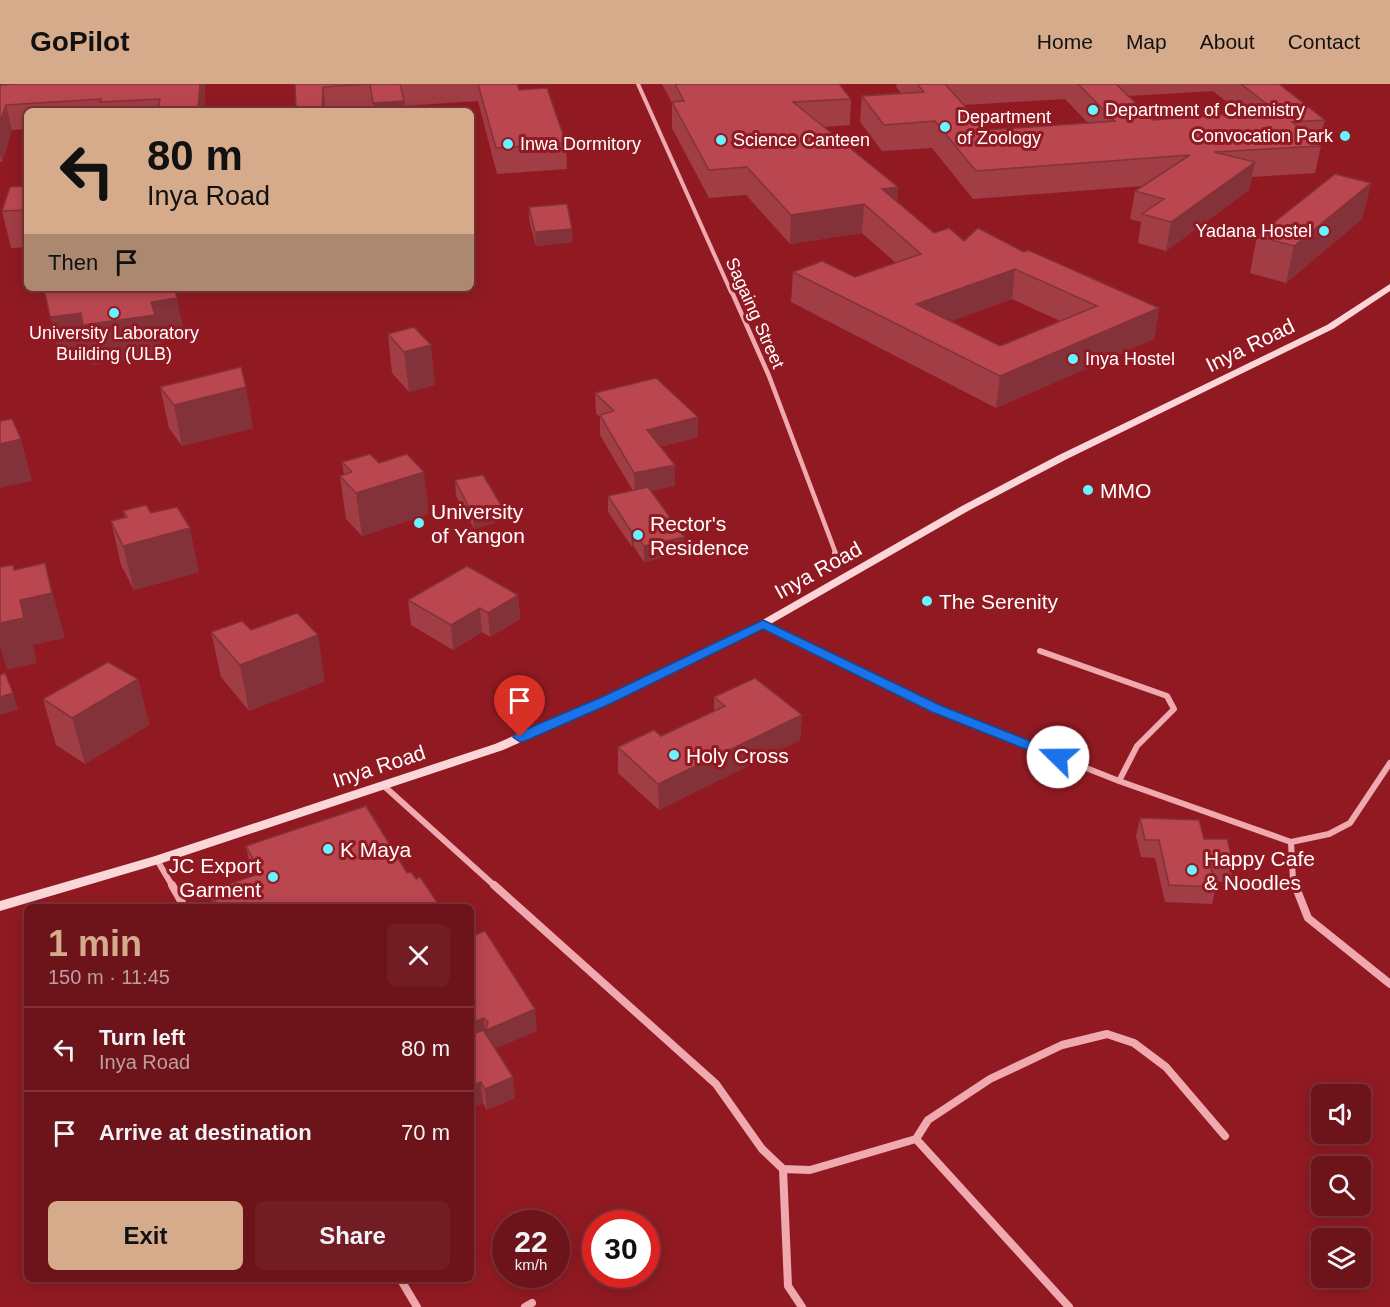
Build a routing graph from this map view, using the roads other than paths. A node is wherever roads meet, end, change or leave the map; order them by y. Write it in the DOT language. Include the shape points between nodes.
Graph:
graph roads {
  1 [pos="638,84"];
  2 [pos="1390,287"];
  3 [pos="837,558"];
  4 [pos="763,624"];
  5 [pos="1040,651"];
  6 [pos="1390,764"];
  7 [pos="1119,781"];
  8 [pos="384,786"];
  9 [pos="1291,842"];
  10 [pos="158,860"];
  11 [pos="183,904"];
  12 [pos="0,906"];
  13 [pos="1390,984"];
  14 [pos="1226,1136"];
  15 [pos="916,1139"];
  16 [pos="783,1169"];
  17 [pos="402,1282"];
  18 [pos="417,1307"];
  19 [pos="802,1307"];
  20 [pos="1069,1307"];
  1 -- 3 [label="street, Sagaing Street" via="769,376"];
  2 -- 4 [label="main road, Inya Road" via="1330,327 1063,457"];
  4 -- 7 [label="street" via="937,709"];
  4 -- 8 [label="main road, Inya Road" via="607,700 499,747"];
  5 -- 7 [label="street" via="1167,696 1173,709 1137,746"];
  6 -- 9 [label="street" via="1350,823 1329,834"];
  7 -- 9 [label="street"];
  8 -- 10 [label="main road, Inya Road"];
  8 -- 16 [label="street" via="716,1084 762,1149"];
  9 -- 13 [label="street" via="1293,880 1308,918"];
  10 -- 11 [label="street"];
  10 -- 12 [label="main road, Inya Road"];
  14 -- 15 [label="street" via="1166,1067 1134,1043 1107,1034 1062,1045 990,1079 928,1120"];
  15 -- 16 [label="street" via="810,1170"];
  15 -- 20 [label="street"];
  16 -- 19 [label="street" via="788,1286"];
  17 -- 18 [label="street"];
}
